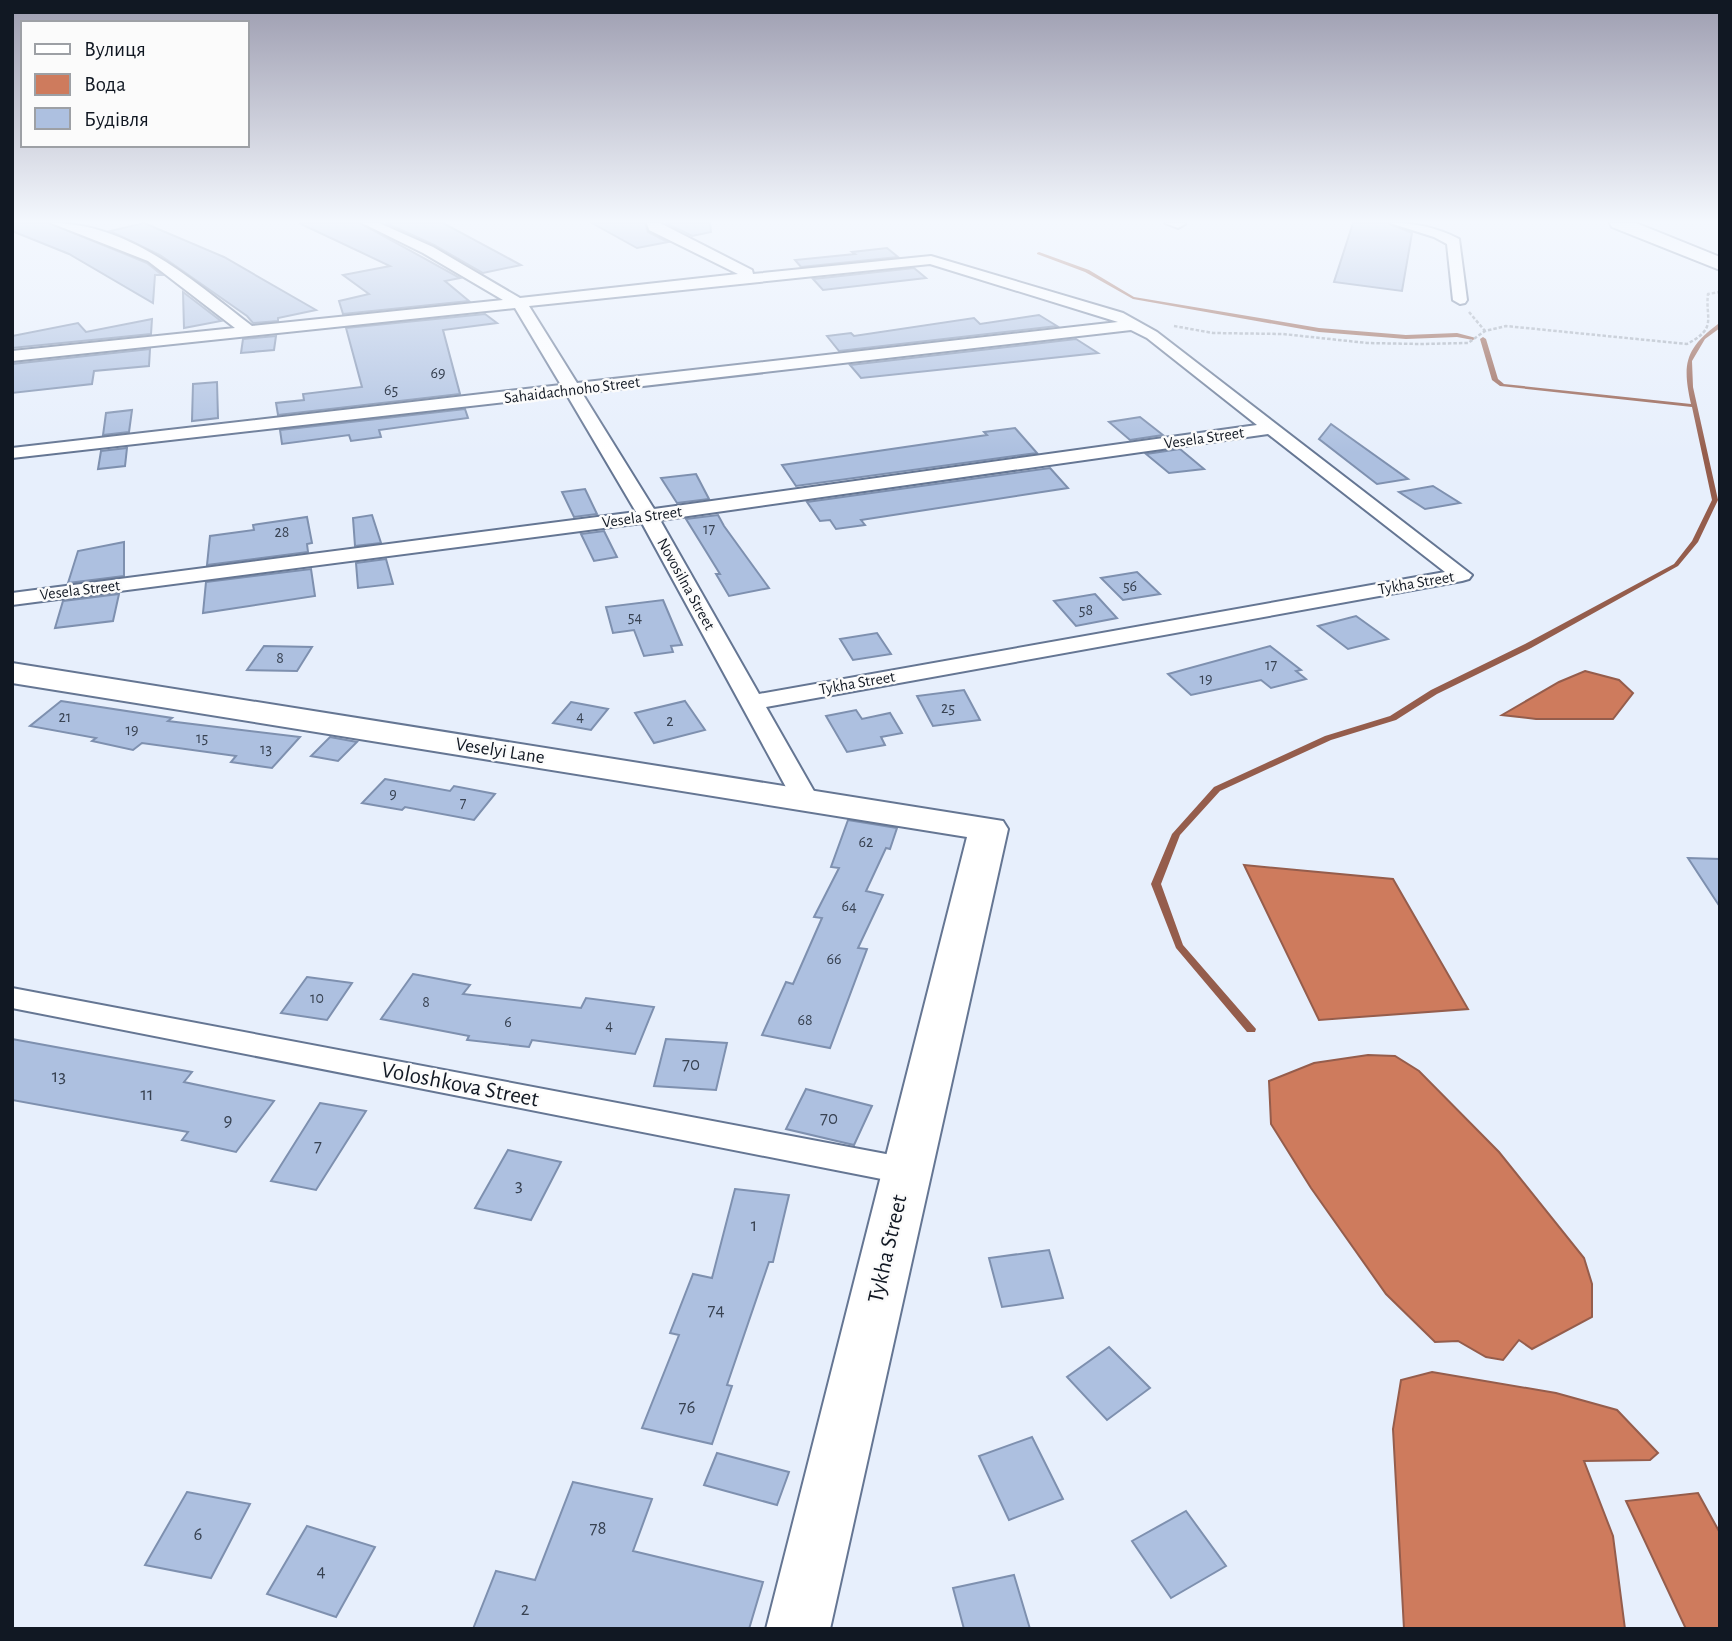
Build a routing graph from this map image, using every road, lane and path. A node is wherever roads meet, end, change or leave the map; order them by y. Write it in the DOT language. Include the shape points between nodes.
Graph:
graph roads {
  1 [pos="208,300"];
  2 [pos="514,300"];
  3 [pos="565,300"];
  4 [pos="1063,300"];
  5 [pos="1706,300"];
  6 [pos="522,304"];
  7 [pos="1132,325"];
  8 [pos="249,331"];
  9 [pos="12,356"];
  10 [pos="574,390"];
  11 [pos="1271,428"];
  12 [pos="12,453"];
  13 [pos="648,516"];
  14 [pos="12,599"];
  15 [pos="12,673"];
  16 [pos="752,702"];
  17 [pos="806,800"];
  18 [pos="989,829"];
  19 [pos="12,998"];
  20 [pos="907,1171"];
  21 [pos="798,1629"];
  1 -- 8 [label="street"];
  2 -- 6 [label="street, Novosilna Street"];
  3 -- 6 [label="street"];
  4 -- 7 [label="street, Tykha Street" via="1118,316"];
  5 -- 7 [label="path" via="1708,323 1686,344 1506,326 1490,328 1468,344 1410,344 1213,333 1147,322"];
  6 -- 8 [label="street"];
  6 -- 10 [label="street, Novosilna Street"];
  7 -- 10 [label="street, Sahaidachnoho Street"];
  7 -- 11 [label="street, Tykha Street" via="1152,335"];
  8 -- 9 [label="street"];
  10 -- 12 [label="street, Sahaidachnoho Street"];
  10 -- 13 [label="street, Novosilna Street"];
  11 -- 13 [label="street, Vesela Street"];
  11 -- 16 [label="street, Tykha Street" via="1462,575"];
  13 -- 14 [label="street, Vesela Street"];
  13 -- 16 [label="street, Novosilna Street"];
  15 -- 17 [label="street, Veselyi Lane"];
  16 -- 17 [label="street, Novosilna Street"];
  17 -- 18 [label="street, Veselyi Lane"];
  18 -- 20 [label="street, Tykha Street"];
  19 -- 20 [label="street, Voloshkova Street"];
  20 -- 21 [label="street, Tykha Street"];
}
